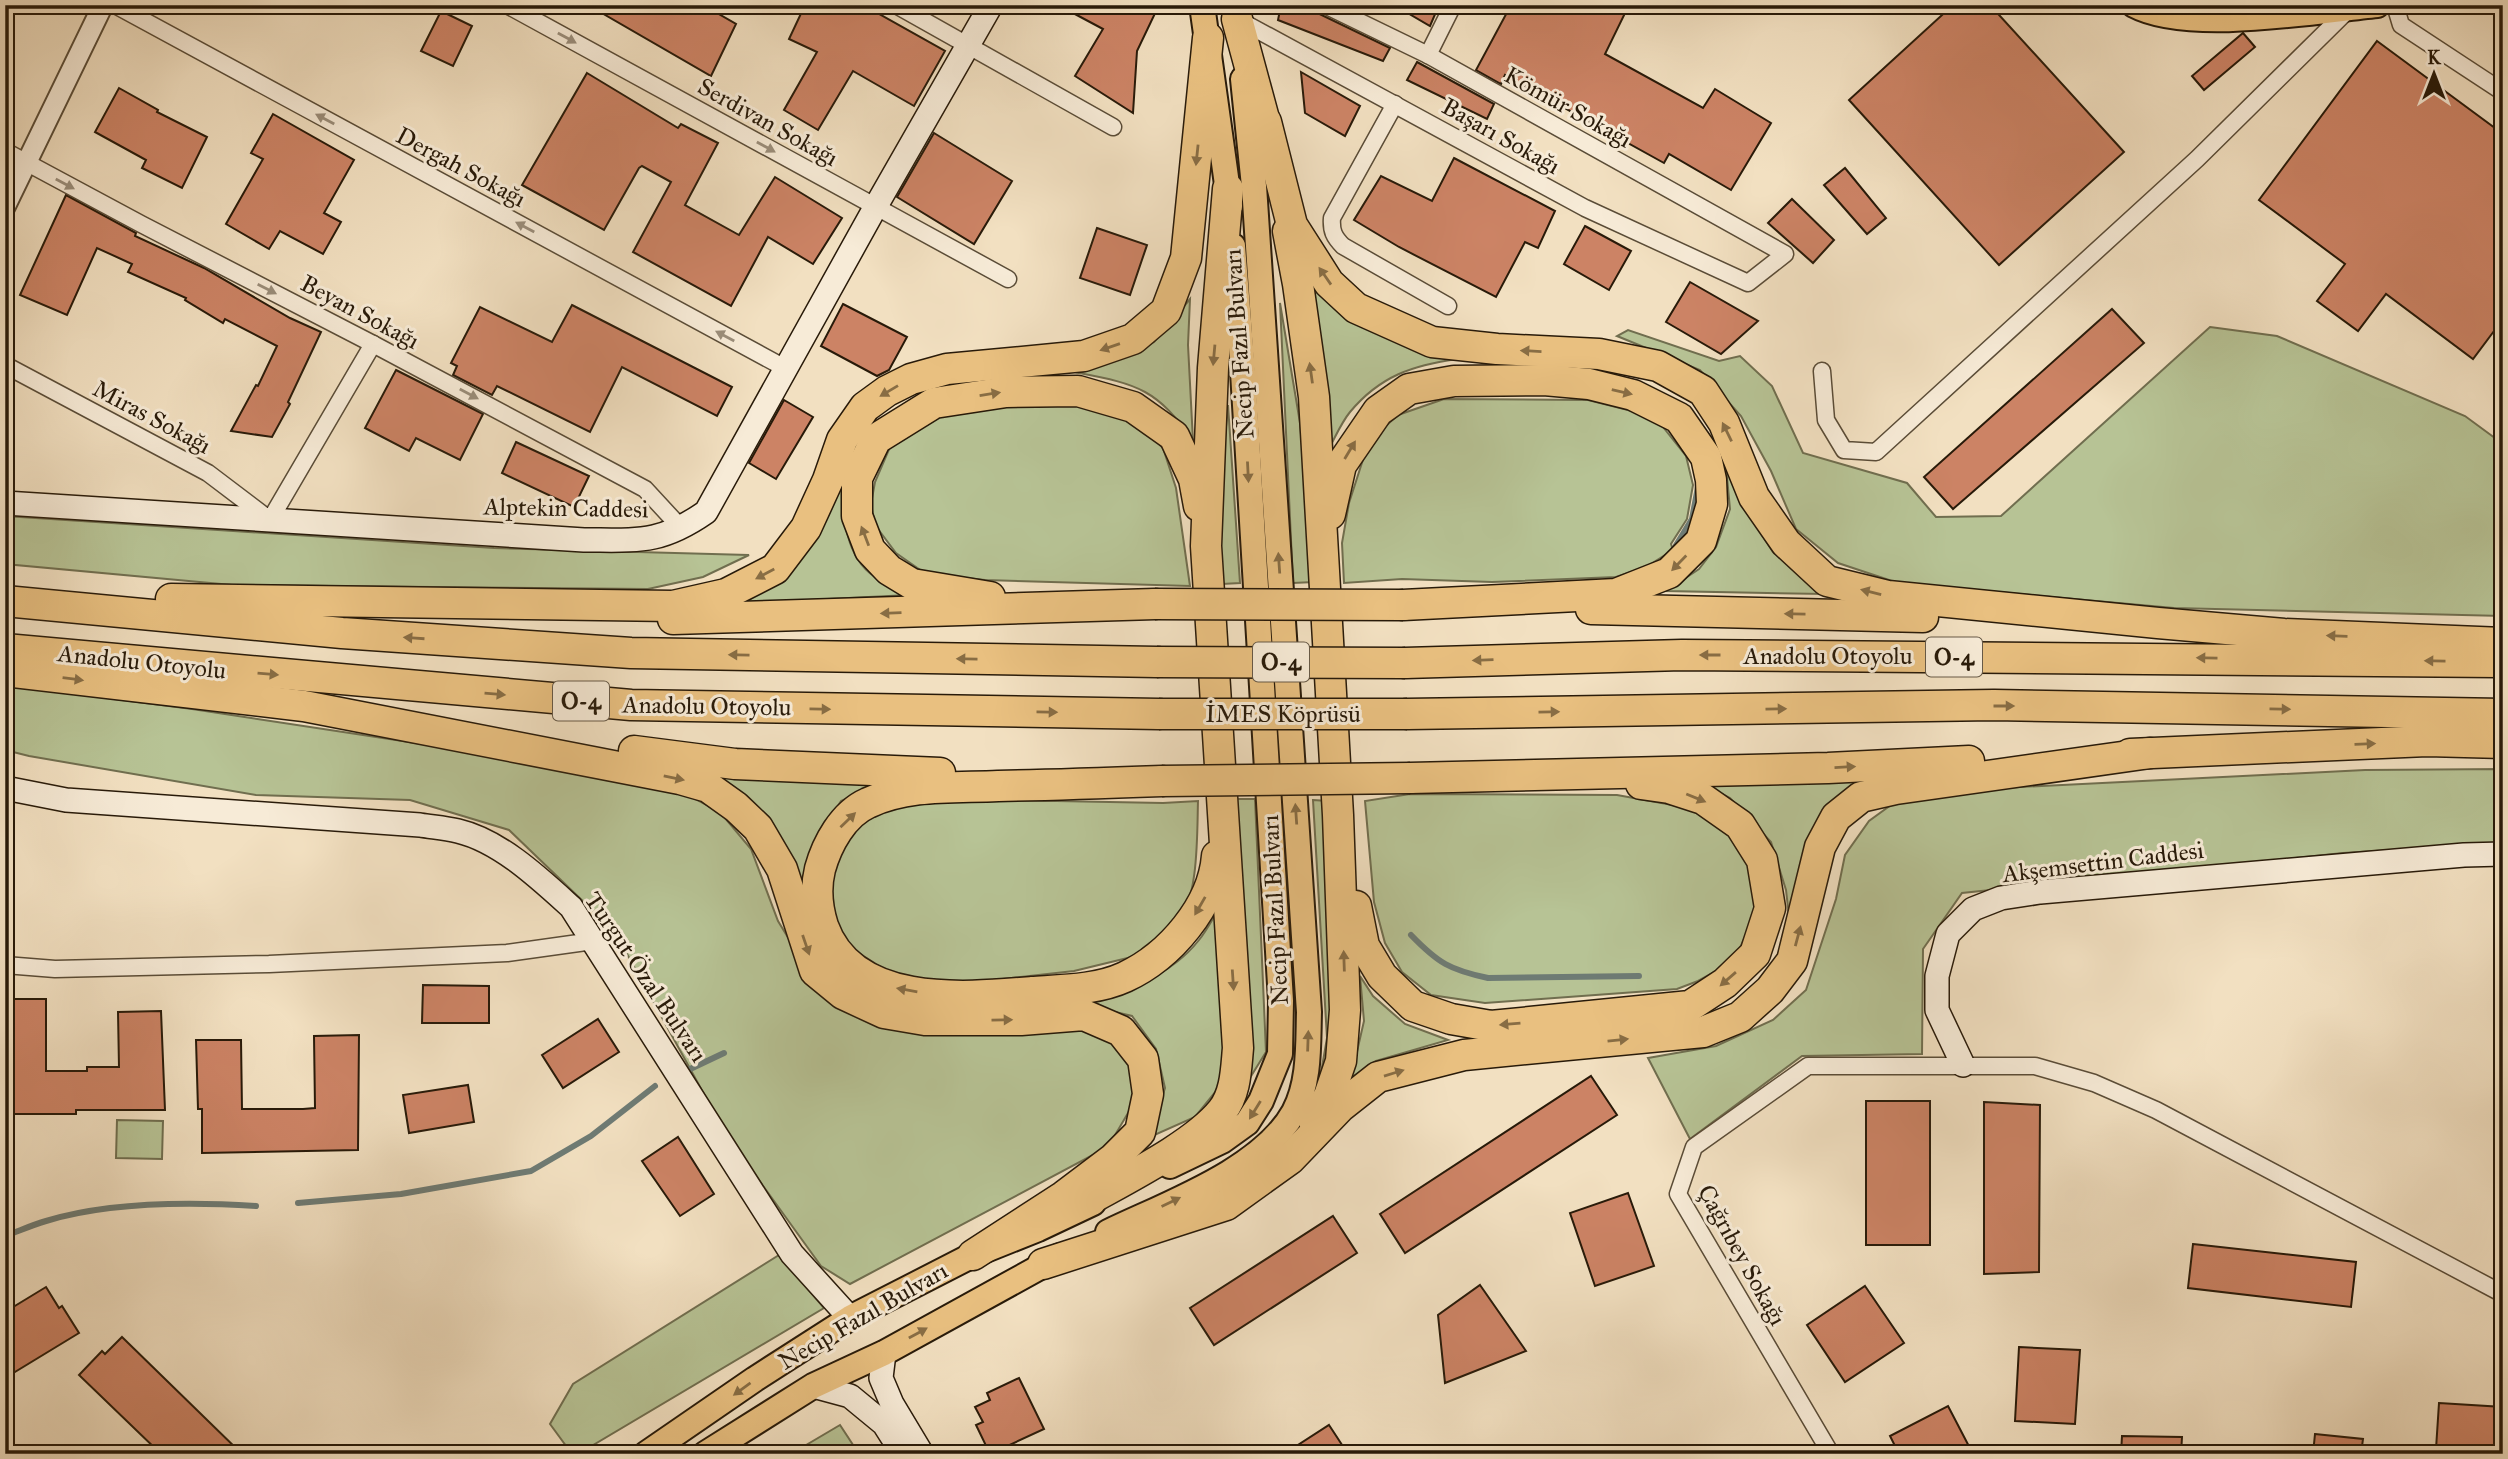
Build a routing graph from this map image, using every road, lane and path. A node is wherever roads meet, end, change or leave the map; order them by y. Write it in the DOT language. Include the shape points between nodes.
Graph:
graph roads {
  1 [pos="103,5"];
  2 [pos="115,5"];
  3 [pos="507,5"];
  4 [pos="896,5"];
  5 [pos="991,5"];
  6 [pos="1202,5"];
  7 [pos="1325,5"];
  8 [pos="1453,5"];
  9 [pos="2134,5"];
  10 [pos="2377,5"];
  11 [pos="2395,5"];
  12 [pos="2350,7"];
  13 [pos="1236,12"];
  14 [pos="1208,38"];
  15 [pos="969,45"];
  16 [pos="1428,55"];
  17 [pos="2503,92"];
  18 [pos="1395,104"];
  19 [pos="1266,122"];
  20 [pos="1113,127"];
  21 [pos="5,151"];
  22 [pos="27,163"];
  23 [pos="1228,189"];
  24 [pos="876,206"];
  25 [pos="5,207"];
  26 [pos="1007,279"];
  27 [pos="1748,283"];
  28 [pos="1448,306"];
  29 [pos="373,344"];
  30 [pos="5,365"];
  31 [pos="785,368"];
  32 [pos="1822,372"];
  33 [pos="5,503"];
  34 [pos="270,520"];
  35 [pos="682,529"];
  36 [pos="1206,545"];
  37 [pos="1322,563"];
  38 [pos="5,586"];
  39 [pos="172,599"];
  40 [pos="5,601"];
  41 [pos="1155,604"];
  42 [pos="1403,605"];
  43 [pos="2158,623"];
  44 [pos="2503,643"];
  45 [pos="5,649"];
  46 [pos="2503,662"];
  47 [pos="5,671"];
  48 [pos="1159,714"];
  49 [pos="1407,714"];
  50 [pos="2503,714"];
  51 [pos="366,718"];
  52 [pos="2503,743"];
  53 [pos="2150,753"];
  54 [pos="1409,778"];
  55 [pos="1162,781"];
  56 [pos="5,788"];
  57 [pos="1222,793"];
  58 [pos="1338,815"];
  59 [pos="2503,854"];
  60 [pos="593,941"];
  61 [pos="5,965"];
  62 [pos="1963,1065"];
  63 [pos="1226,1205"];
  64 [pos="1038,1228"];
  65 [pos="973,1255"];
  66 [pos="1043,1264"];
  67 [pos="2503,1294"];
  68 [pos="850,1318"];
  69 [pos="884,1353"];
  70 [pos="813,1386"];
  71 [pos="646,1454"];
  72 [pos="705,1454"];
  73 [pos="903,1454"];
  74 [pos="922,1454"];
  75 [pos="1831,1454"];
  1 -- 22 [label="street"];
  31 -- 2 [label="street, Dergah Sokağı, one-way"];
  3 -- 24 [label="street, Serdivan Sokağı, one-way"];
  4 -- 15 [label="street"];
  5 -- 15 [label="main road, Alptekin Caddesi"];
  6 -- 14 [label="main road, Necip Fazıl Bulvarı"];
  7 -- 16 [label="street, Kömür Sokağı"];
  8 -- 16 [label="street"];
  9 -- 12 [label="main road" via="2192,18 2238,19"];
  10 -- 12 [label="main road"];
  11 -- 17 [label="street" via="2401,25"];
  12 -- 32 [label="street" via="2197,159 1876,452 1844,450 1826,420"];
  13 -- 18 [label="street, Başarı Sokağı"];
  13 -- 19 [label="highway"];
  66 -- 13 [label="main road, Necip Fazıl Bulvarı, one-way" via="1228,1174 1276,1137 1295,1111 1307,1071 1309,1012 1254,186"];
  14 -- 23 [label="main road, Necip Fazıl Bulvarı"];
  14 -- 39 [label="highway, one-way" via="1186,258 1166,311 1133,339 1084,356 947,369 887,391 865,407 842,440 806,528 775,569 726,594 673,606"];
  15 -- 20 [label="street"];
  15 -- 24 [label="main road, Alptekin Caddesi"];
  16 -- 27 [label="street, Kömür Sokağı" via="1785,254"];
  18 -- 27 [label="street, Başarı Sokağı" via="1585,208"];
  18 -- 28 [label="street" via="1332,218 1331,229 1343,246"];
  37 -- 19 [label="highway, one-way" via="1314,397 1298,284"];
  43 -- 19 [label="highway, one-way" via="1888,596 1826,581 1786,543 1754,497 1724,423 1703,391 1658,366 1599,354 1432,342 1356,308 1329,283 1292,225"];
  21 -- 22 [label="street, Beyan Sokağı"];
  22 -- 25 [label="street"];
  22 -- 29 [label="street, Beyan Sokağı, one-way"];
  23 -- 36 [label="highway, one-way" via="1213,368"];
  23 -- 64 [label="main road, Necip Fazıl Bulvarı, one-way" via="1282,1001 1280,1054 1247,1123 1222,1141"];
  24 -- 26 [label="street, Serdivan Sokağı"];
  24 -- 31 [label="main road, Alptekin Caddesi"];
  29 -- 34 [label="street"];
  29 -- 35 [label="street, Beyan Sokağı, one-way" via="645,489"];
  30 -- 34 [label="street, Miras Sokağı" via="208,473"];
  31 -- 35 [label="main road, Alptekin Caddesi" via="706,512"];
  33 -- 34 [label="main road, Alptekin Caddesi"];
  34 -- 35 [label="main road, Alptekin Caddesi" via="584,540 646,540"];
  41 -- 36 [label="highway, one-way" via="993,597 912,584 889,570 870,550 857,516 857,478 876,439 934,403 1006,392 1079,391 1133,407 1174,436 1194,479"];
  36 -- 57 [label="highway"];
  37 -- 42 [label="highway, one-way" via="1341,465 1378,411 1409,389 1467,380 1589,384 1633,395 1679,418 1706,457 1712,504 1700,541 1669,573 1616,594"];
  37 -- 58 [label="highway"];
  38 -- 39 [label="highway"];
  41 -- 39 [label="highway, one-way" via="683,620 418,615"];
  46 -- 40 [label="highway, Anadolu Otoyolu / O-4, one-way, bridge" via="1682,654 1405,663 1157,662 631,653 342,633"];
  41 -- 42 [label="highway, bridge"];
  43 -- 42 [label="highway, one-way"];
  44 -- 43 [label="highway, one-way" via="2284,634"];
  45 -- 48 [label="highway, Anadolu Otoyolu / O-4, one-way" via="631,705"];
  47 -- 51 [label="highway, one-way"];
  48 -- 49 [label="highway, İMES Köprüsü / O-4, bridge"];
  49 -- 50 [label="highway, Anadolu Otoyolu / O-4, one-way" via="1994,705"];
  51 -- 55 [label="highway" via="735,764"];
  51 -- 65 [label="highway, one-way" via="708,787 758,828 782,869 815,971 843,994 884,1013 965,1021 1084,1015 1121,1031 1143,1059 1148,1094 1140,1132 1064,1196"];
  53 -- 52 [label="highway, one-way" via="2427,741"];
  54 -- 53 [label="highway, one-way" via="1828,768"];
  63 -- 53 [label="highway, one-way" via="1290,1159 1340,1107 1378,1077 1464,1055 1703,1032 1740,1017 1770,990 1792,961 1820,847 1836,817 1861,797"];
  54 -- 55 [label="highway, bridge"];
  54 -- 58 [label="highway, one-way" via="1627,782 1703,799 1740,825 1762,860 1770,908 1755,954 1725,983 1690,1006 1491,1026 1451,1019 1413,1006 1382,976 1364,946"];
  57 -- 55 [label="highway, one-way" via="1216,872 1200,908 1159,957 1124,977 1081,988 945,997 890,987 851,968 830,943 817,908 818,877 825,850 841,825 866,803 914,789"];
  56 -- 60 [label="main road, Turgut Özal Bulvarı" via="66,800 420,825 460,832 499,849 536,875 571,907"];
  57 -- 64 [label="highway, one-way" via="1238,1048 1235,1082 1223,1110 1198,1134"];
  63 -- 58 [label="highway, one-way" via="1292,1152 1329,1096 1341,1060 1345,1010"];
  59 -- 62 [label="main road, Akşemsettin Caddesi" via="2116,883 2001,898 1973,909 1948,934 1937,976 1937,1010"];
  60 -- 61 [label="street" via="507,953 269,964 55,969"];
  60 -- 68 [label="main road, Turgut Özal Bulvarı" via="792,1254"];
  62 -- 67 [label="street" via="2035,1066 2094,1083 2155,1110"];
  62 -- 75 [label="street, Çağrıbey Sokağı" via="1808,1066 1694,1147 1678,1194"];
  63 -- 66 [label="highway"];
  64 -- 65 [label="main road, Necip Fazıl Bulvarı"];
  65 -- 68 [label="main road, Necip Fazıl Bulvarı"];
  69 -- 66 [label="main road, Necip Fazıl Bulvarı, one-way"];
  68 -- 71 [label="main road, Necip Fazıl Bulvarı, one-way"];
  69 -- 70 [label="main road, Necip Fazıl Bulvarı"];
  69 -- 74 [label="main road" via="881,1378"];
  70 -- 72 [label="main road, Necip Fazıl Bulvarı"];
  70 -- 73 [label="main road" via="850,1396 884,1424"];
}
